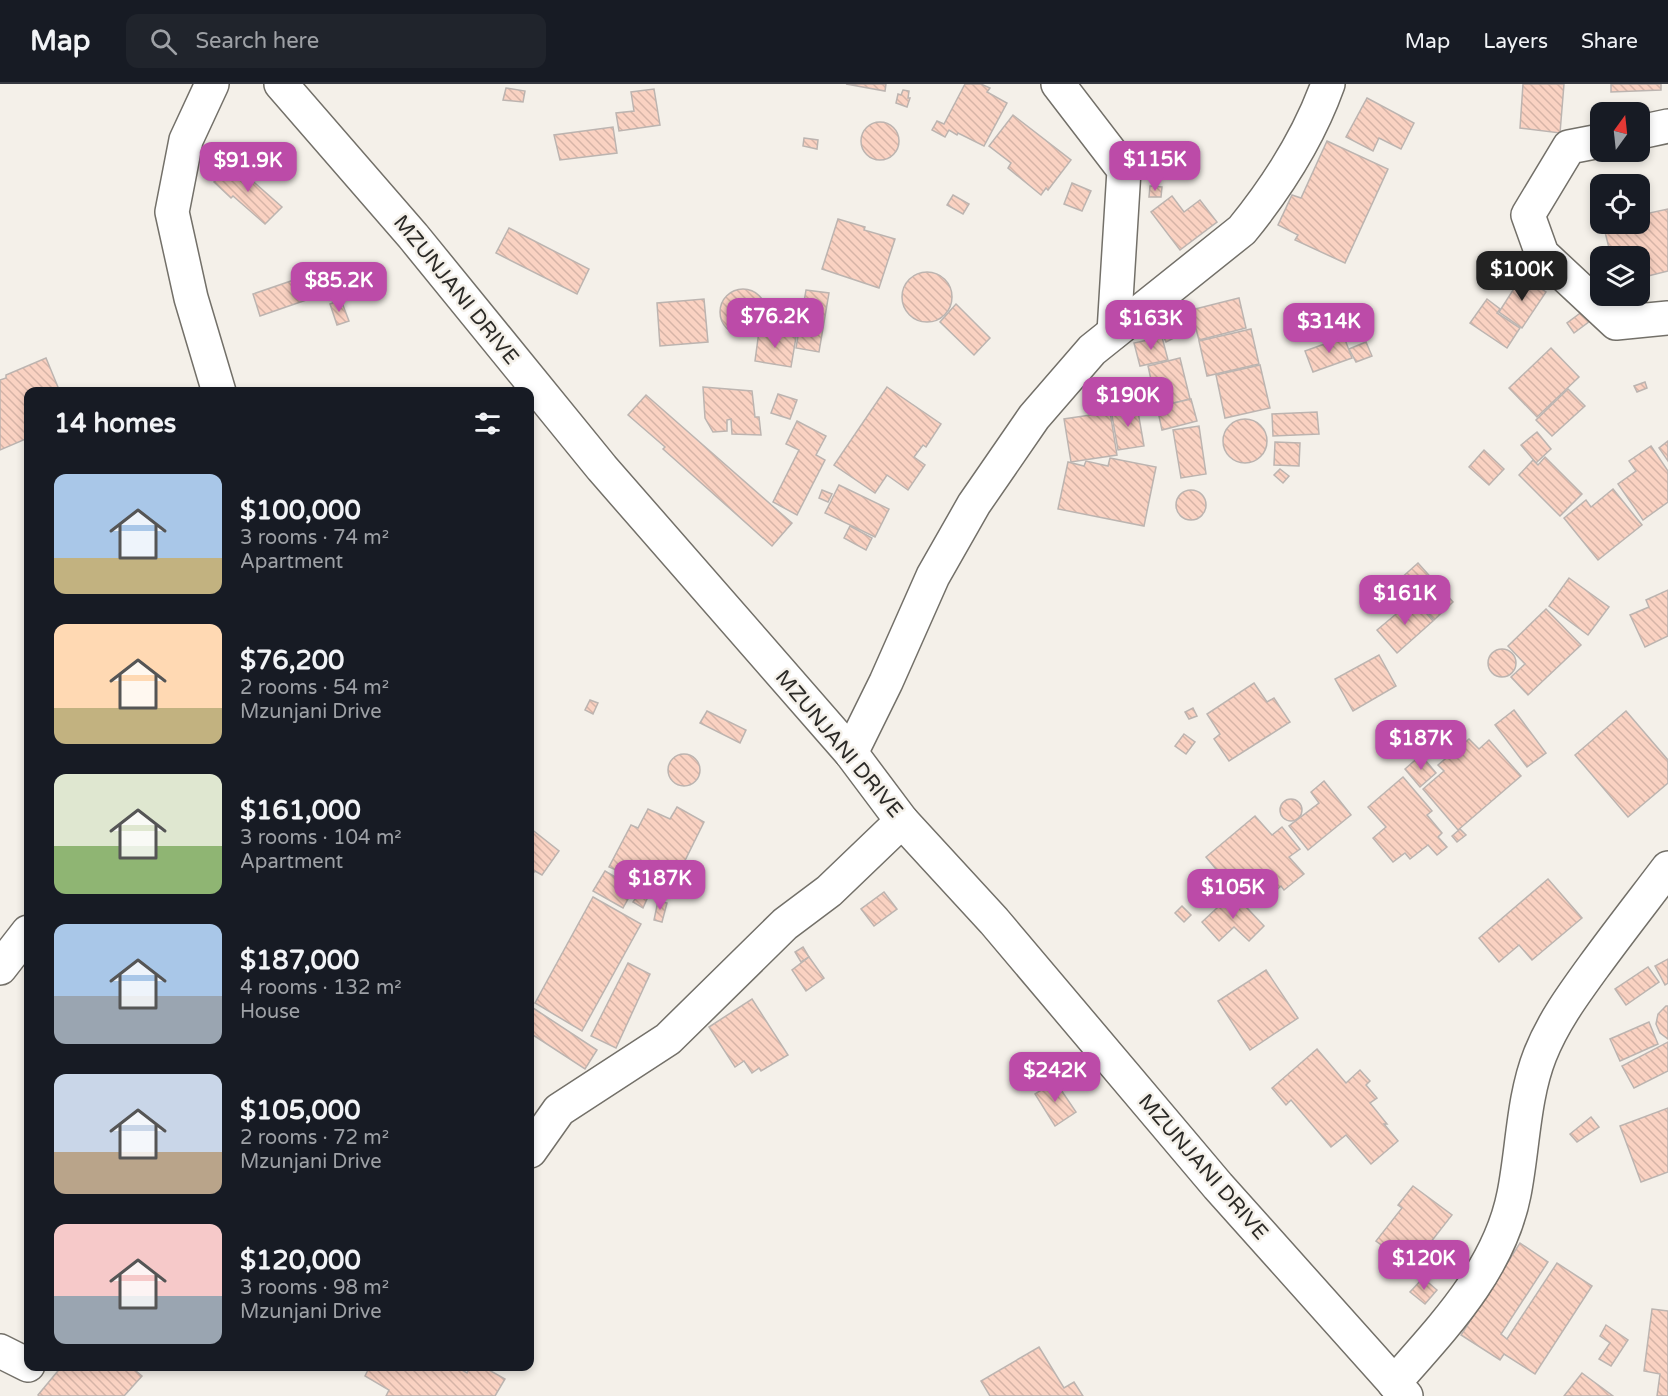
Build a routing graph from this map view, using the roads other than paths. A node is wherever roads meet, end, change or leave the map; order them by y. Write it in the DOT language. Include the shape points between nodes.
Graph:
graph roads {
  1 [pos="212,84"];
  2 [pos="281,84"];
  3 [pos="1058,84"];
  4 [pos="1328,84"];
  5 [pos="1668,126"];
  6 [pos="1650,130"];
  7 [pos="1590,143"];
  8 [pos="1668,318"];
  9 [pos="1114,332"];
  10 [pos="218,387"];
  11 [pos="851,753"];
  12 [pos="902,821"];
  13 [pos="1668,868"];
  14 [pos="24,937"];
  15 [pos="0,968"];
  16 [pos="534,1145"];
  17 [pos="0,1351"];
  18 [pos="24,1363"];
  19 [pos="1400,1390"];
  1 -- 10 [label="street" via="186,141 172,212 191,298"];
  2 -- 11 [label="street, MZUNJANI DRIVE" via="413,236 602,468"];
  3 -- 9 [label="street" via="1124,171"];
  4 -- 9 [label="street" via="1290,162 1242,230"];
  5 -- 6 [label="street"];
  7 -- 8 [label="street" via="1569,147 1528,215 1542,254 1616,323"];
  9 -- 11 [label="street" via="1092,350 1034,417 974,504 933,576"];
  11 -- 12 [label="street, MZUNJANI DRIVE"];
  12 -- 16 [label="street" via="829,891 785,924 668,1039 559,1110"];
  12 -- 19 [label="street, MZUNJANI DRIVE" via="994,921 1218,1186"];
  13 -- 19 [label="street" via="1558,1016 1539,1057 1514,1196 1503,1233 1491,1259"];
  14 -- 15 [label="street"];
  17 -- 18 [label="street"];
}
